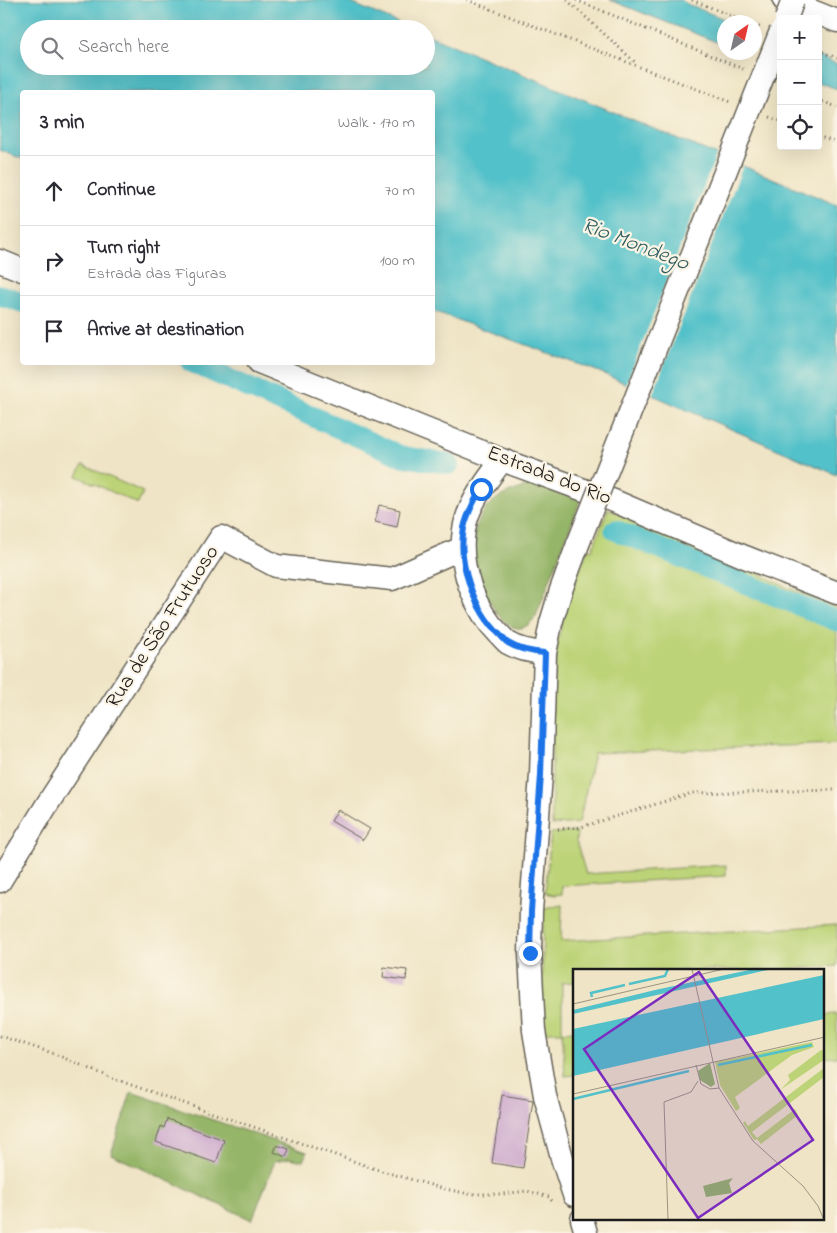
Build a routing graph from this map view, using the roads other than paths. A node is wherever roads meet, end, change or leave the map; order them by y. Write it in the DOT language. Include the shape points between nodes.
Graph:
graph roads {
  1 [pos="784,0"];
  2 [pos="793,0"];
  3 [pos="787,15"];
  4 [pos="837,21"];
  5 [pos="777,41"];
  6 [pos="0,261"];
  7 [pos="20,269"];
  8 [pos="266,365"];
  9 [pos="502,460"];
  10 [pos="462,548"];
  11 [pos="837,593"];
  12 [pos="545,653"];
  13 [pos="0,881"];
  14 [pos="565,1199"];
  15 [pos="582,1220"];
  16 [pos="586,1233"];
  1 -- 4 [label="street"];
  2 -- 3 [label="street, bridge"];
  5 -- 12 [label="street, bridge" via="578,544 551,623"];
  6 -- 7 [label="street"];
  8 -- 9 [label="street, Estrada do Rio"];
  9 -- 10 [label="street" via="470,509"];
  9 -- 11 [label="street, Estrada do Rio" via="614,501"];
  10 -- 12 [label="street" via="471,590 494,629 508,643 528,652"];
  10 -- 13 [label="street, Rua de São Frutuoso" via="392,579 276,566 221,537"];
  12 -- 14 [label="street" via="530,953 534,1031 545,1096 562,1158"];
  15 -- 16 [label="street"];
}
